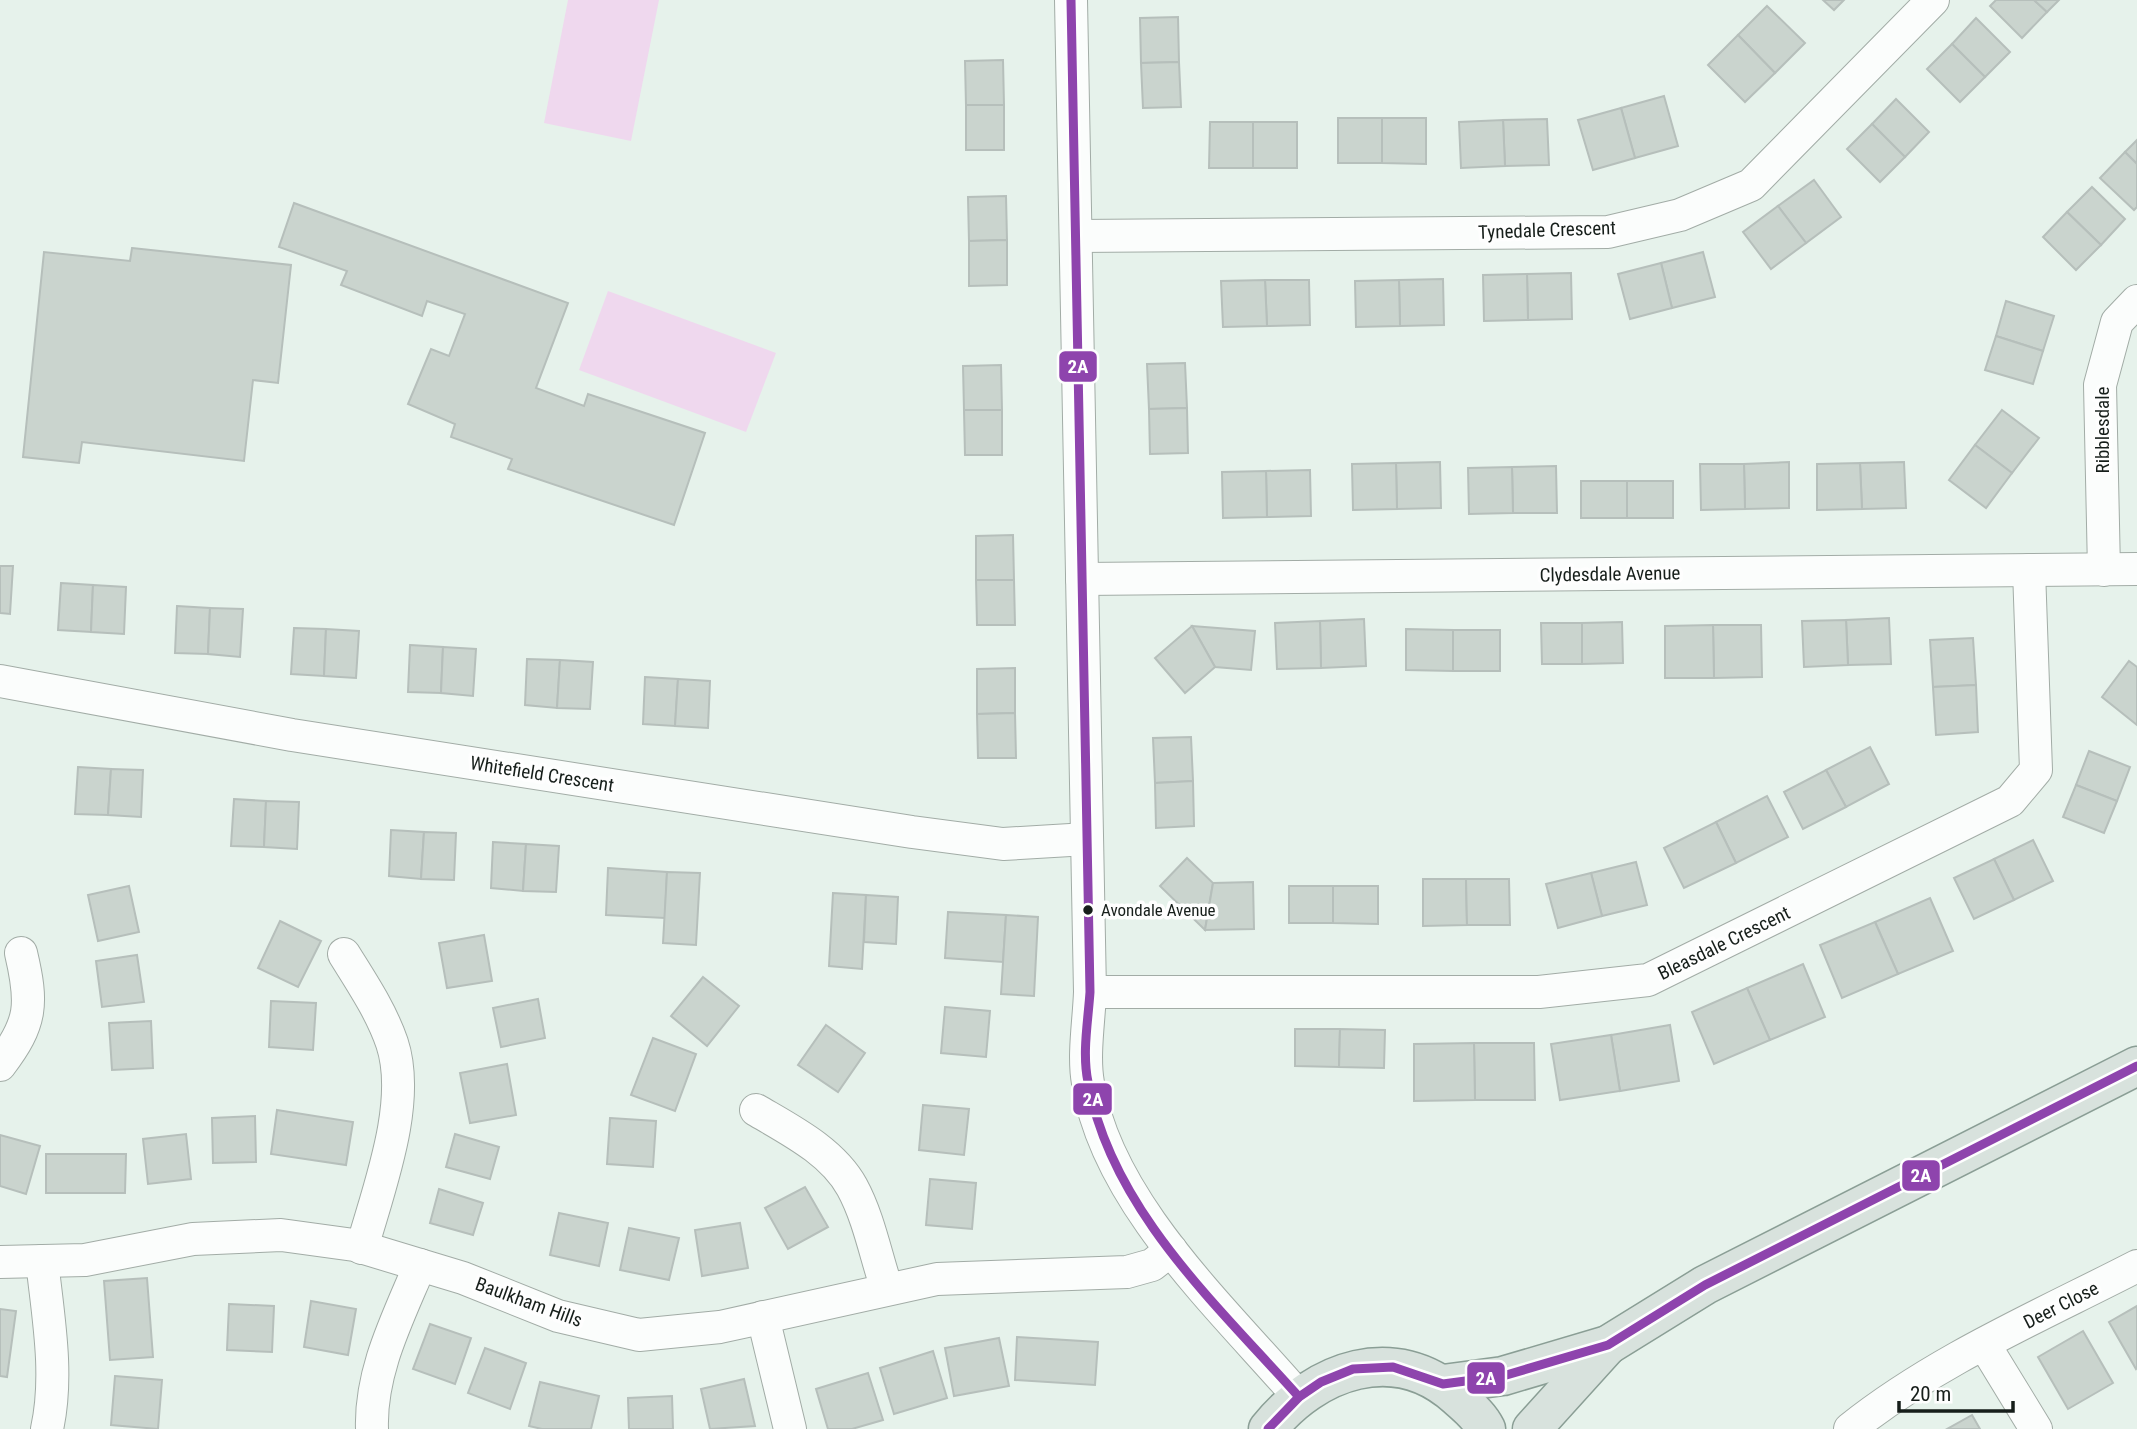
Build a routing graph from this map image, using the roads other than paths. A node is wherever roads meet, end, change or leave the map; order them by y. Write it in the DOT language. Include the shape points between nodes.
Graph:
graph roads {
  1 [pos="1072,0"];
  2 [pos="1933,0"];
  3 [pos="1077,236"];
  4 [pos="2137,301"];
  5 [pos="2104,569"];
  6 [pos="2137,569"];
  7 [pos="2029,570"];
  8 [pos="1082,579"];
  9 [pos="0,681"];
  10 [pos="1087,839"];
  11 [pos="21,953"];
  12 [pos="344,954"];
  13 [pos="1090,992"];
  14 [pos="0,1065"];
  15 [pos="2137,1066"];
  16 [pos="756,1110"];
  17 [pos="362,1248"];
  18 [pos="1171,1250"];
  19 [pos="42,1261"];
  20 [pos="0,1262"];
  21 [pos="420,1265"];
  22 [pos="2137,1266"];
  23 [pos="887,1289"];
  24 [pos="763,1317"];
  25 [pos="1984,1344"];
  26 [pos="1608,1345"];
  27 [pos="1443,1384"];
  28 [pos="1299,1397"];
  29 [pos="47,1429"];
  30 [pos="372,1429"];
  31 [pos="790,1429"];
  32 [pos="1268,1429"];
  33 [pos="1486,1429"];
  34 [pos="1532,1429"];
  35 [pos="1850,1429"];
  36 [pos="2036,1429"];
  1 -- 3 [label="street"];
  2 -- 3 [label="street, Tynedale Crescent" via="1751,185 1680,215 1608,232"];
  3 -- 8 [label="street"];
  4 -- 5 [label="street, Ribblesdale" via="2117,322 2100,385"];
  5 -- 6 [label="street, Clydesdale Avenue"];
  5 -- 7 [label="street, Clydesdale Avenue"];
  7 -- 8 [label="street, Clydesdale Avenue"];
  7 -- 13 [label="street, Bleasdale Crescent" via="2036,770 2010,801 1648,980 1539,992"];
  8 -- 10 [label="street"];
  9 -- 10 [label="street, Whitefield Crescent" via="306,737 912,832 1003,844"];
  10 -- 13 [label="street"];
  11 -- 14 [label="street" via="31,993 21,1038"];
  12 -- 17 [label="street" via="375,1004 393,1046 397,1087 392,1136"];
  13 -- 18 [label="street" via="1087,1082 1112,1161 1153,1230"];
  15 -- 26 [label="main road" via="1705,1285"];
  16 -- 23 [label="street" via="811,1144 852,1187"];
  17 -- 19 [label="street, Baulkham Hills" via="281,1235 193,1238 85,1260"];
  17 -- 21 [label="street, Baulkham Hills"];
  18 -- 23 [label="street, Baulkham Hills" via="1152,1265 1127,1272 937,1279"];
  18 -- 28 [label="street"];
  19 -- 20 [label="street, Baulkham Hills"];
  19 -- 29 [label="street" via="51,1352"];
  21 -- 24 [label="street, Baulkham Hills" via="558,1316 639,1335 720,1327"];
  21 -- 30 [label="street" via="370,1398"];
  22 -- 25 [label="street, Deer Close"];
  23 -- 24 [label="street, Baulkham Hills"];
  24 -- 31 [label="street"];
  25 -- 35 [label="street, Deer Close"];
  25 -- 36 [label="street"];
  26 -- 27 [label="main road" via="1503,1376"];
  26 -- 34 [label="main road"];
  27 -- 28 [label="main road" via="1393,1367 1353,1369"];
  27 -- 33 [label="main road"];
  28 -- 32 [label="main road"];
}
